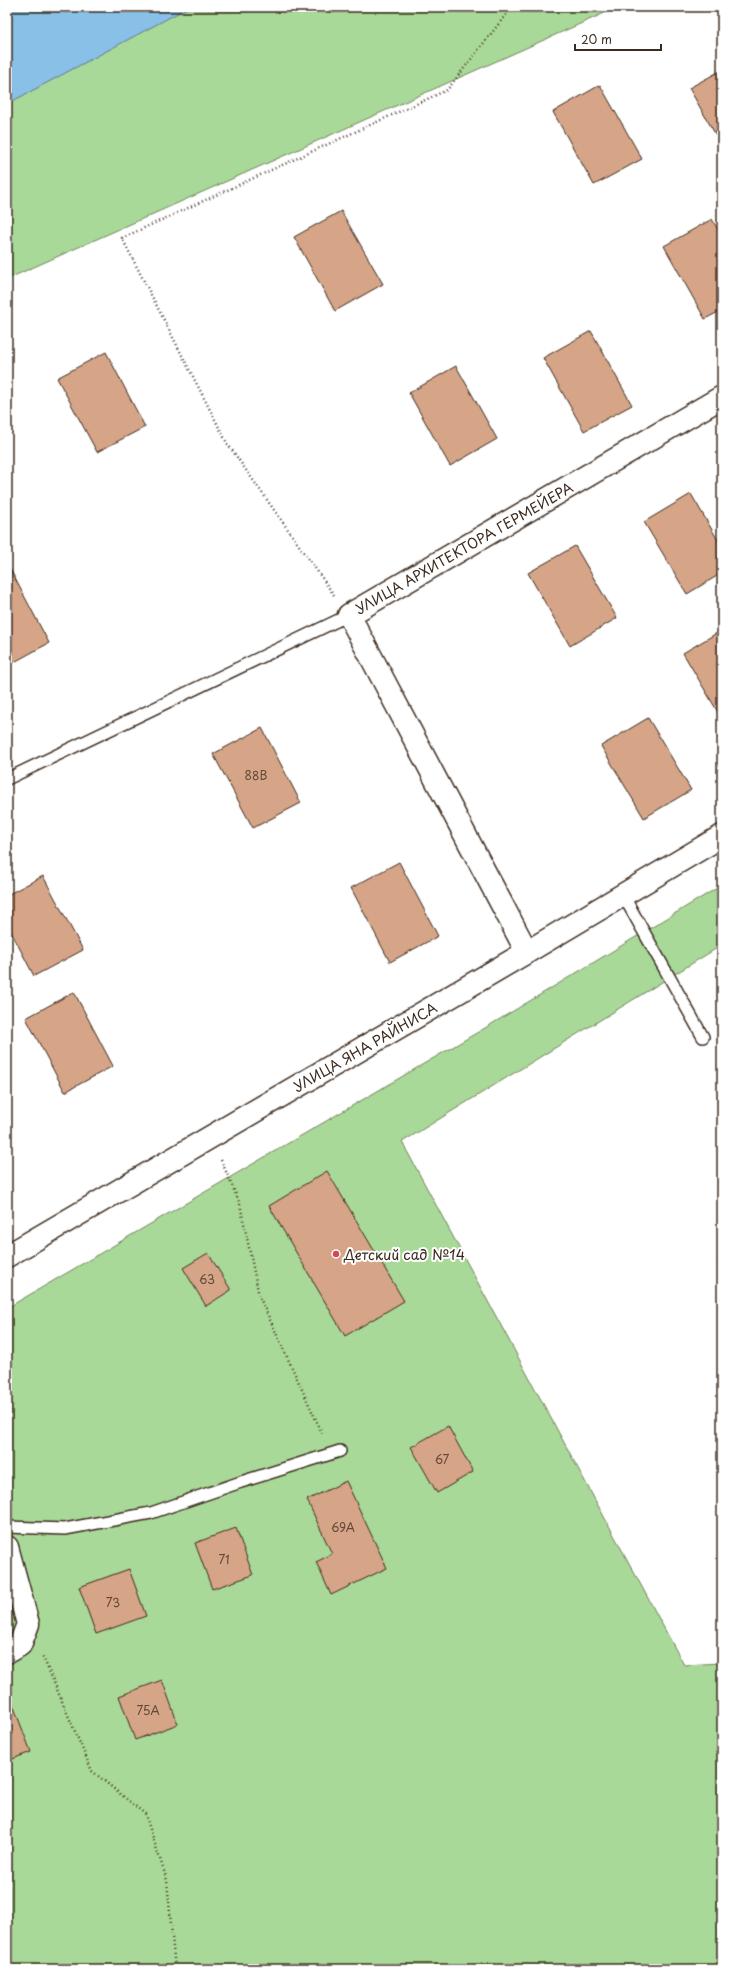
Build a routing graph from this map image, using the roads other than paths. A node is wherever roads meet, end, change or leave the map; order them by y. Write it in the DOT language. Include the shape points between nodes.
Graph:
graph roads {
  1 [pos="722,397"];
  2 [pos="349,614"];
  3 [pos="7,779"];
  4 [pos="722,836"];
  5 [pos="623,895"];
  6 [pos="527,952"];
  7 [pos="703,1037"];
  8 [pos="7,1256"];
  9 [pos="336,1452"];
  10 [pos="7,1527"];
  11 [pos="7,1547"];
  12 [pos="7,1652"];
  1 -- 2 [label="street, УЛИЦА АРХИТЕКТОРА ГЕРМЕЙЕРА"];
  2 -- 3 [label="lane"];
  2 -- 6 [label="street, УЛИЦА АРХИТЕКТОРА ГЕРМЕЙЕРА"];
  4 -- 5 [label="street, УЛИЦА ЯНА РАЙНИСА"];
  5 -- 6 [label="street, УЛИЦА ЯНА РАЙНИСА"];
  5 -- 7 [label="lane"];
  6 -- 8 [label="street, УЛИЦА ЯНА РАЙНИСА"];
  9 -- 10 [label="lane" via="151,1513 65,1529"];
  11 -- 12 [label="street" via="28,1624 20,1646"];
}
